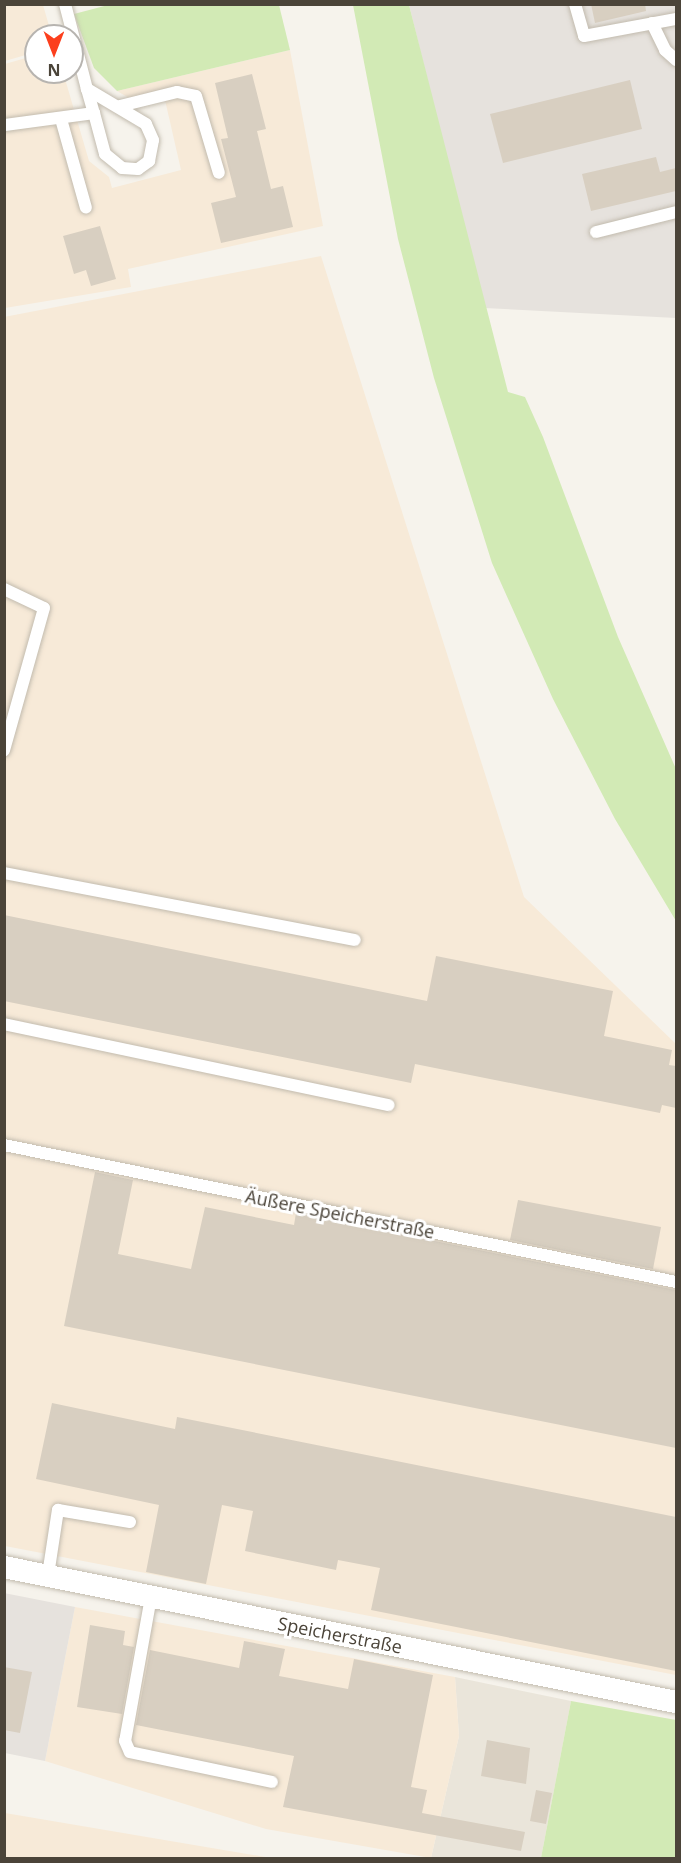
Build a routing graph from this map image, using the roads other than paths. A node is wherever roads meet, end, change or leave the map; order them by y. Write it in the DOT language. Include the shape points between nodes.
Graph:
graph roads {
  1 [pos="65,4"];
  2 [pos="575,4"];
  3 [pos="676,19"];
  4 [pos="652,23"];
  5 [pos="676,60"];
  6 [pos="87,89"];
  7 [pos="120,106"];
  8 [pos="94,113"];
  9 [pos="61,119"];
  10 [pos="5,125"];
  11 [pos="219,173"];
  12 [pos="86,208"];
  13 [pos="676,212"];
  14 [pos="596,232"];
  15 [pos="4,589"];
  16 [pos="4,750"];
  17 [pos="4,873"];
  18 [pos="355,940"];
  19 [pos="4,1024"];
  20 [pos="389,1106"];
  21 [pos="4,1145"];
  22 [pos="676,1282"];
  23 [pos="130,1522"];
  24 [pos="4,1567"];
  25 [pos="48,1575"];
  26 [pos="151,1597"];
  27 [pos="676,1702"];
  28 [pos="272,1782"];
  1 -- 6 [label="lane"];
  2 -- 4 [label="lane" via="584,36"];
  3 -- 4 [label="lane"];
  4 -- 5 [label="lane" via="665,50"];
  6 -- 7 [label="lane"];
  6 -- 8 [label="lane"];
  7 -- 8 [label="lane" via="146,124 153,141 149,161 138,169 122,168 105,154"];
  7 -- 11 [label="lane" via="177,92 196,96"];
  8 -- 9 [label="lane"];
  9 -- 10 [label="lane"];
  9 -- 12 [label="lane"];
  13 -- 14 [label="lane"];
  15 -- 16 [label="lane" via="44,608"];
  17 -- 18 [label="lane"];
  19 -- 20 [label="lane"];
  21 -- 22 [label="lane, Äußere Speicherstraße"];
  23 -- 25 [label="lane" via="58,1510"];
  24 -- 25 [label="street, Speicherstraße"];
  25 -- 26 [label="street, Speicherstraße"];
  26 -- 27 [label="street, Speicherstraße"];
  26 -- 28 [label="lane" via="125,1741 130,1752"];
}
